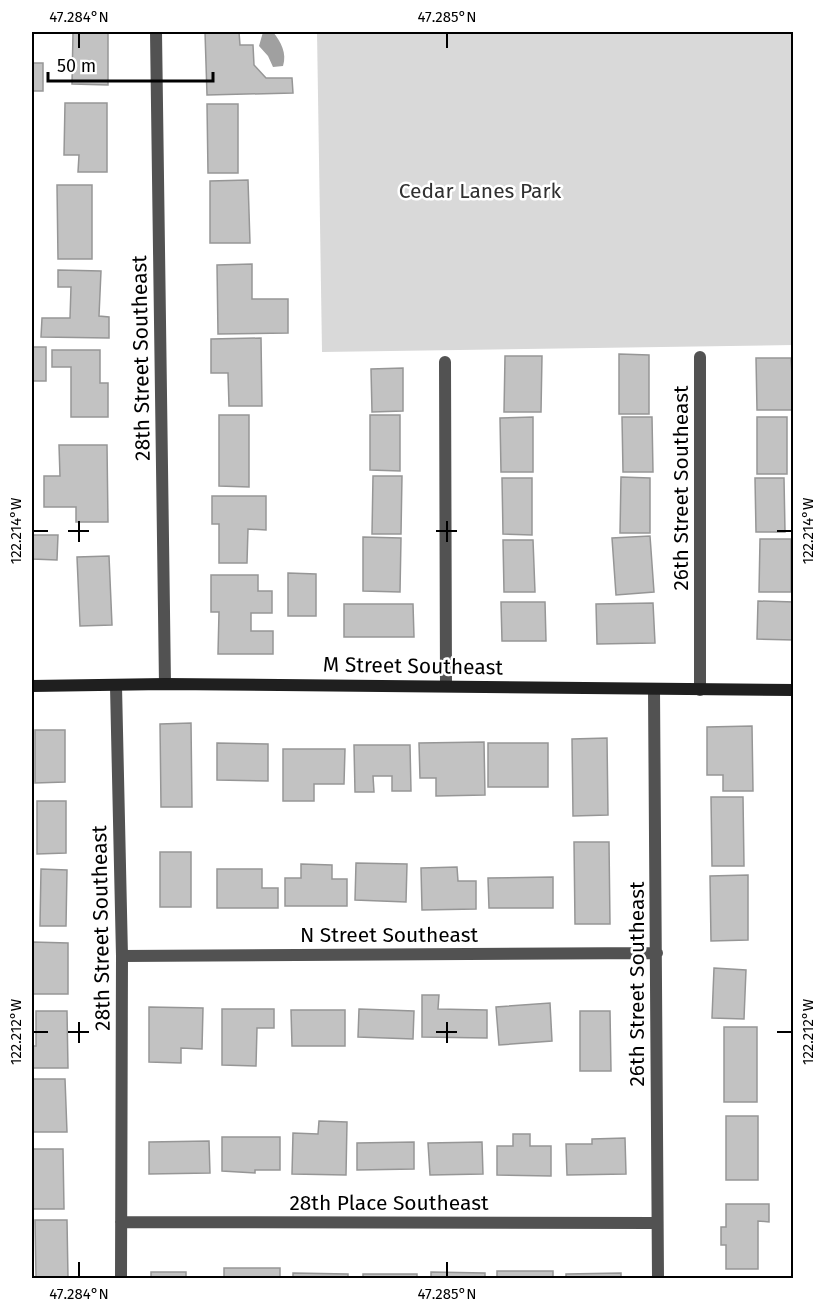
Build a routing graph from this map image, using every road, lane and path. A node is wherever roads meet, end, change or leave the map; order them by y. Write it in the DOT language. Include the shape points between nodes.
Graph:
graph roads {
  1 [pos="156,32"];
  2 [pos="700,357"];
  3 [pos="445,362"];
  4 [pos="165,684"];
  5 [pos="32,686"];
  6 [pos="116,686"];
  7 [pos="446,686"];
  8 [pos="654,689"];
  9 [pos="700,690"];
  10 [pos="794,690"];
  11 [pos="657,952"];
  12 [pos="122,956"];
  13 [pos="121,1222"];
  14 [pos="657,1223"];
  15 [pos="121,1278"];
  16 [pos="658,1278"];
  1 -- 4 [label="street, 28th Street Southeast"];
  2 -- 9 [label="street, 26th Street Southeast"];
  3 -- 7 [label="street"];
  4 -- 6 [label="street, M Street Southeast"];
  4 -- 7 [label="street, M Street Southeast"];
  5 -- 6 [label="street, M Street Southeast"];
  6 -- 12 [label="street, 28th Street Southeast"];
  7 -- 8 [label="street, M Street Southeast"];
  8 -- 9 [label="street, M Street Southeast"];
  8 -- 11 [label="street, 26th Street Southeast"];
  9 -- 10 [label="street, M Street Southeast"];
  11 -- 12 [label="street, N Street Southeast"];
  11 -- 14 [label="street, 26th Street Southeast"];
  12 -- 13 [label="street, 28th Street Southeast"];
  13 -- 14 [label="street, 28th Place Southeast"];
  13 -- 15 [label="street, 28th Street Southeast"];
  14 -- 16 [label="street, 26th Street Southeast"];
}
